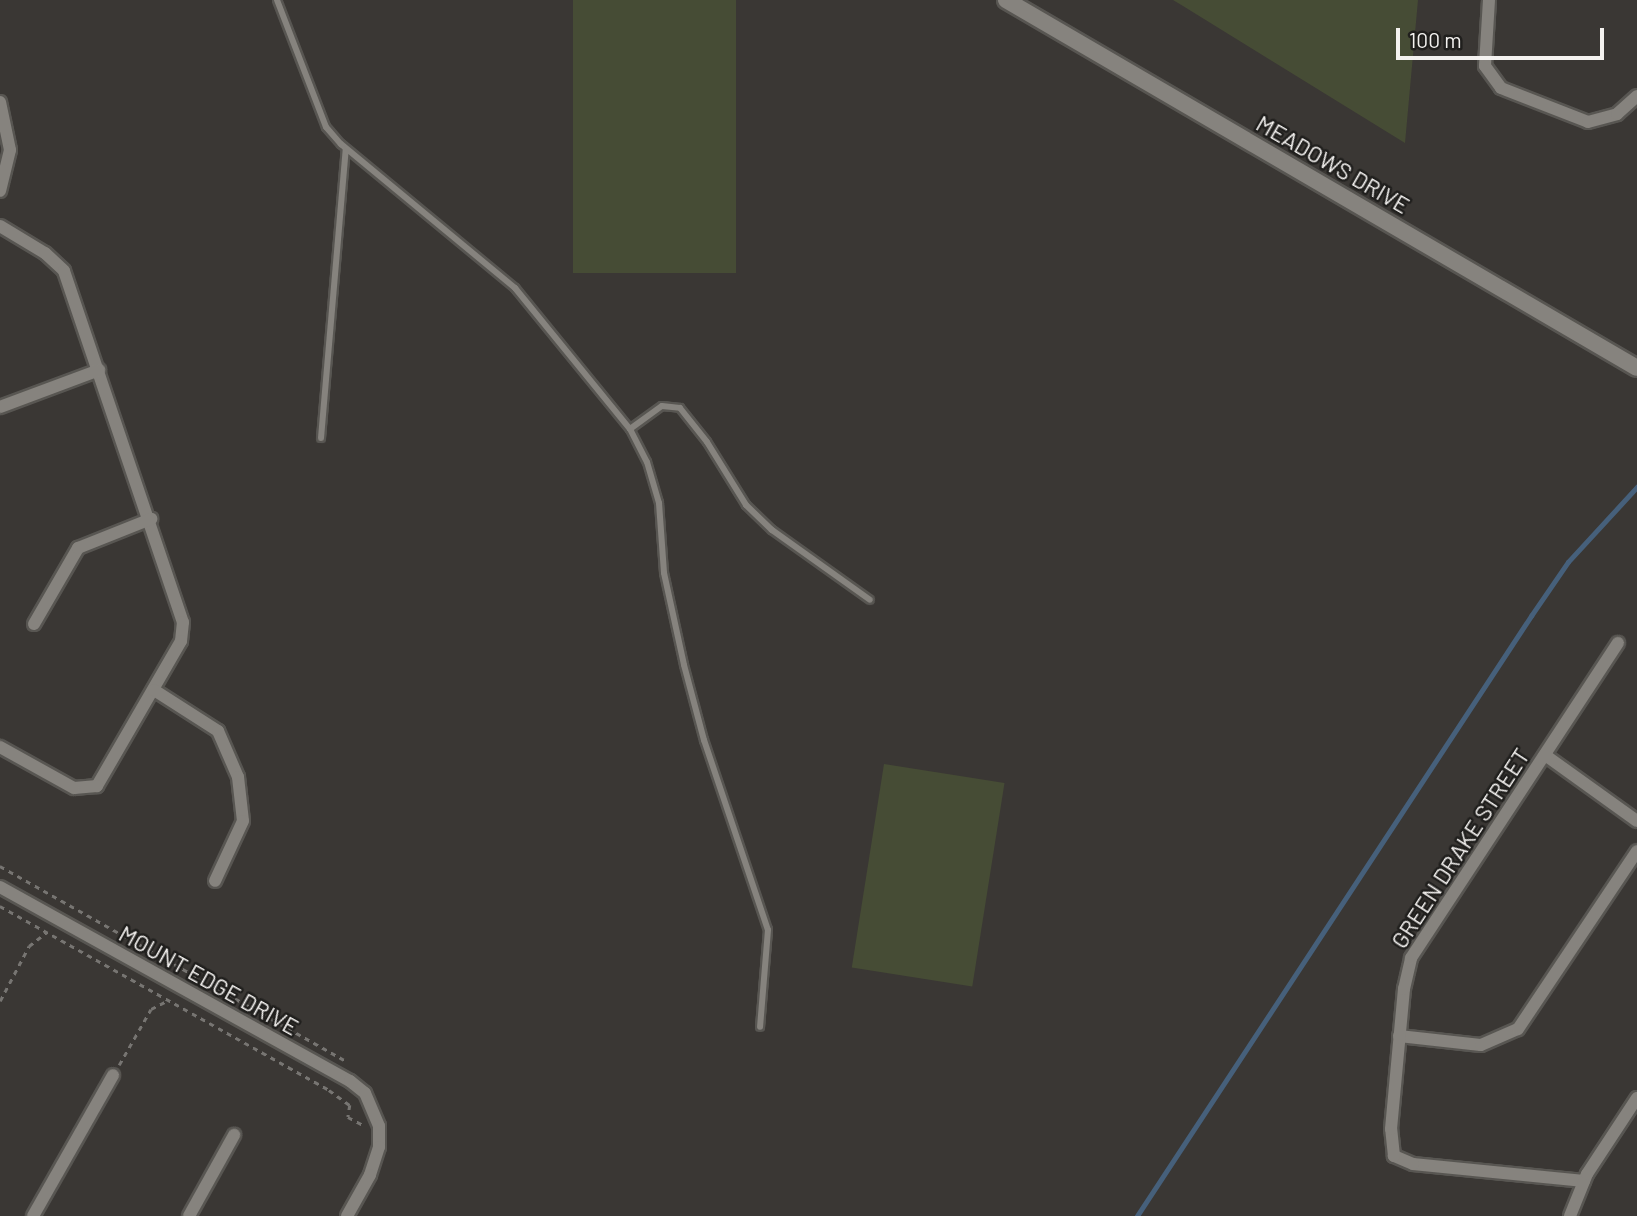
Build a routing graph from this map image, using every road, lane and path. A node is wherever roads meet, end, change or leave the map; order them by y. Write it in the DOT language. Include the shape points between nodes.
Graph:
graph roads {
  1 [pos="277,0"];
  2 [pos="1006,0"];
  3 [pos="1489,0"];
  4 [pos="1637,96"];
  5 [pos="0,102"];
  6 [pos="346,149"];
  7 [pos="0,191"];
  8 [pos="0,226"];
  9 [pos="1637,368"];
  10 [pos="99,370"];
  11 [pos="0,407"];
  12 [pos="630,429"];
  13 [pos="321,438"];
  14 [pos="151,519"];
  15 [pos="870,600"];
  16 [pos="34,625"];
  17 [pos="1618,643"];
  18 [pos="153,690"];
  19 [pos="0,747"];
  20 [pos="1545,755"];
  21 [pos="1637,821"];
  22 [pos="1637,851"];
  23 [pos="0,866"];
  24 [pos="215,881"];
  25 [pos="0,887"];
  26 [pos="0,906"];
  27 [pos="47,932"];
  28 [pos="169,1000"];
  29 [pos="0,1001"];
  30 [pos="760,1027"];
  31 [pos="1399,1036"];
  32 [pos="348,1062"];
  33 [pos="113,1074"];
  34 [pos="1637,1098"];
  35 [pos="379,1130"];
  36 [pos="234,1135"];
  37 [pos="1584,1181"];
  38 [pos="33,1216"];
  39 [pos="189,1216"];
  40 [pos="347,1216"];
  41 [pos="1570,1216"];
  1 -- 6 [label="lane" via="315,106"];
  2 -- 9 [label="street, MEADOWS DRIVE"];
  3 -- 4 [label="street" via="1485,66 1501,88 1588,122 1618,114"];
  5 -- 7 [label="street" via="10,150"];
  6 -- 12 [label="lane" via="514,288"];
  6 -- 13 [label="lane"];
  8 -- 10 [label="street" via="38,247 64,271"];
  10 -- 11 [label="street"];
  10 -- 14 [label="street"];
  12 -- 15 [label="lane" via="662,406 680,408 746,505 772,530"];
  12 -- 30 [label="lane" via="659,503 664,573 704,740 764,906 768,930"];
  14 -- 16 [label="street" via="78,548"];
  14 -- 18 [label="street" via="183,622 181,641"];
  17 -- 20 [label="street, GREEN DRAKE STREET"];
  18 -- 19 [label="street" via="104,779 86,790 74,789"];
  18 -- 24 [label="street" via="218,731 238,777 243,821"];
  20 -- 21 [label="street"];
  20 -- 31 [label="street, GREEN DRAKE STREET" via="1416,947 1407,971"];
  22 -- 31 [label="street" via="1518,1029 1481,1045"];
  23 -- 32 [label="path"];
  25 -- 35 [label="street, MOUNT EDGE DRIVE" via="350,1081 374,1106"];
  26 -- 27 [label="path"];
  27 -- 28 [label="path"];
  27 -- 29 [label="path" via="29,946"];
  28 -- 33 [label="path" via="151,1009"];
  28 -- 35 [label="path" via="329,1090 350,1105 348,1117"];
  31 -- 37 [label="street, GREEN DRAKE STREET" via="1390,1139 1394,1156 1402,1161"];
  33 -- 38 [label="street"];
  34 -- 37 [label="street"];
  35 -- 40 [label="street" via="370,1175"];
  36 -- 39 [label="street"];
  37 -- 41 [label="street"];
}
